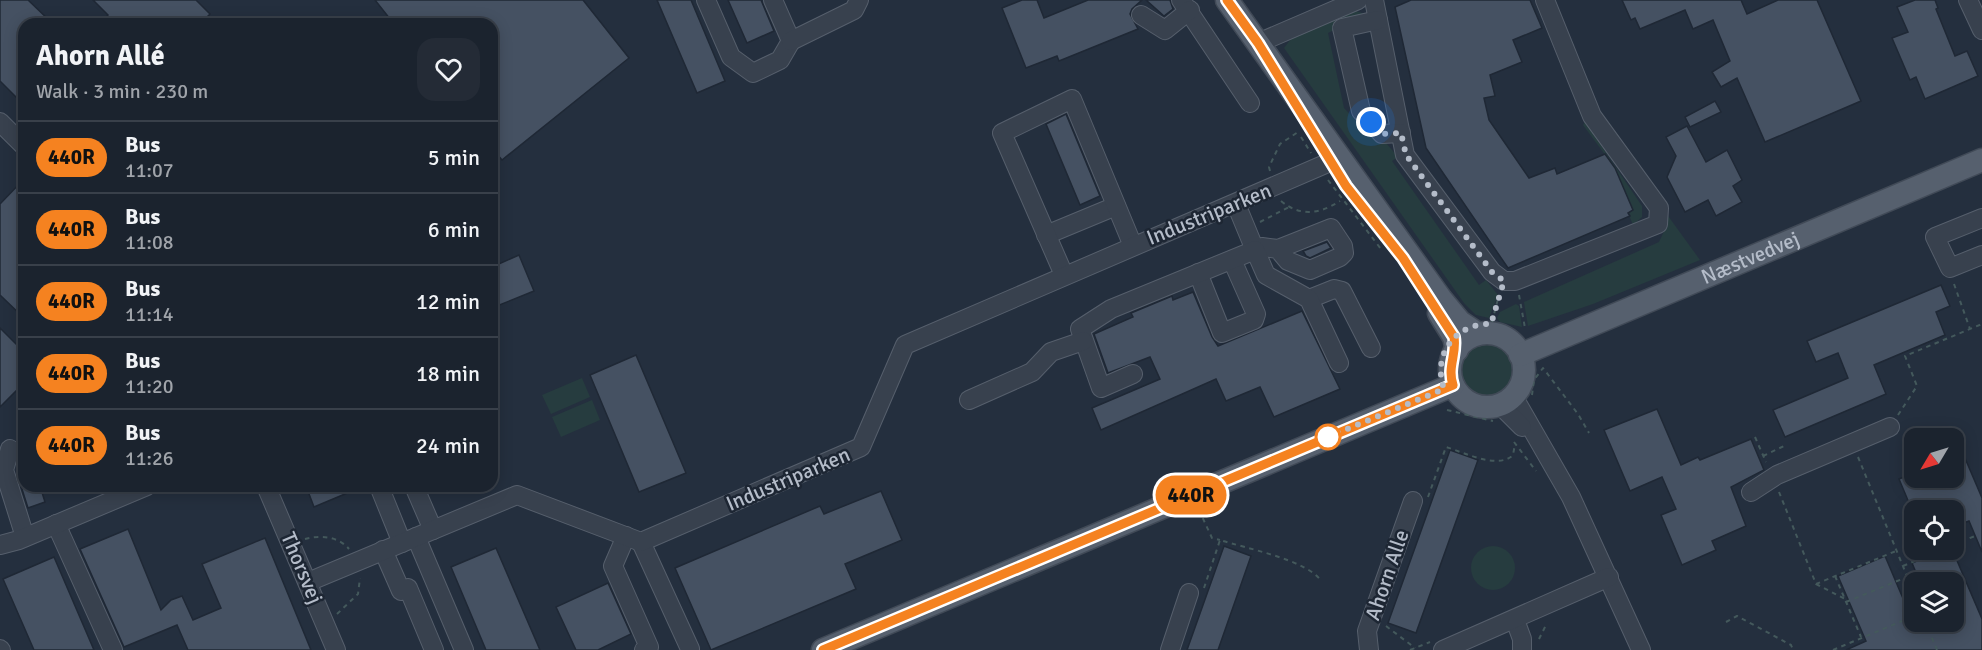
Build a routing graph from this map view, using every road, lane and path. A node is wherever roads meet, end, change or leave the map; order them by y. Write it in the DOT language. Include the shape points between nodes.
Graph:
graph roads {
  1 [pos="706,0"];
  2 [pos="773,0"];
  3 [pos="859,0"];
  4 [pos="1227,0"];
  5 [pos="1358,0"];
  6 [pos="1374,0"];
  7 [pos="1545,0"];
  8 [pos="1968,0"];
  9 [pos="1185,5"];
  10 [pos="1141,15"];
  11 [pos="1378,21"];
  12 [pos="1982,30"];
  13 [pos="791,41"];
  14 [pos="1258,43"];
  15 [pos="1250,103"];
  16 [pos="0,122"];
  17 [pos="1401,133"];
  18 [pos="18,140"];
  19 [pos="1331,154"];
  20 [pos="1982,160"];
  21 [pos="1236,204"];
  22 [pos="1116,206"];
  23 [pos="1290,207"];
  24 [pos="1982,218"];
  25 [pos="1246,228"];
  26 [pos="1046,235"];
  27 [pos="1133,246"];
  28 [pos="1278,249"];
  29 [pos="1255,250"];
  30 [pos="1982,255"];
  31 [pos="1232,260"];
  32 [pos="1950,268"];
  33 [pos="1198,273"];
  34 [pos="1064,275"];
  35 [pos="1509,281"];
  36 [pos="1309,299"];
  37 [pos="1982,324"];
  38 [pos="1526,328"];
  39 [pos="1970,329"];
  40 [pos="1469,335"];
  41 [pos="1083,341"];
  42 [pos="1371,348"];
  43 [pos="1525,353"];
  44 [pos="1339,363"];
  45 [pos="1133,374"];
  46 [pos="1448,395"];
  47 [pos="969,400"];
  48 [pos="1512,407"];
  49 [pos="1890,428"];
  50 [pos="1589,433"];
  51 [pos="1510,436"];
  52 [pos="1755,436"];
  53 [pos="1515,443"];
  54 [pos="1852,444"];
  55 [pos="1786,445"];
  56 [pos="10,449"];
  57 [pos="1763,456"];
  58 [pos="1477,457"];
  59 [pos="1540,477"];
  60 [pos="1773,478"];
  61 [pos="133,492"];
  62 [pos="269,492"];
  63 [pos="384,492"];
  64 [pos="414,492"];
  65 [pos="1751,492"];
  66 [pos="1193,494"];
  67 [pos="1413,501"];
  68 [pos="56,524"];
  69 [pos="417,536"];
  70 [pos="1975,536"];
  71 [pos="25,537"];
  72 [pos="633,539"];
  73 [pos="1220,540"];
  74 [pos="1964,540"];
  75 [pos="0,545"];
  76 [pos="383,550"];
  77 [pos="1896,551"];
  78 [pos="1917,560"];
  79 [pos="1903,566"];
  80 [pos="1905,572"];
  81 [pos="1835,576"];
  82 [pos="1610,578"];
  83 [pos="1904,578"];
  84 [pos="1321,581"];
  85 [pos="308,582"];
  86 [pos="1816,584"];
  87 [pos="1197,591"];
  88 [pos="1845,601"];
  89 [pos="1515,620"];
  90 [pos="1549,620"];
  91 [pos="1904,620"];
  92 [pos="1726,622"];
  93 [pos="1384,624"];
  94 [pos="1930,632"];
  95 [pos="1861,638"];
  96 [pos="1530,646"];
  97 [pos="1415,648"];
  98 [pos="1841,648"];
  99 [pos="690,649"];
  100 [pos="113,650"];
  101 [pos="336,650"];
  102 [pos="434,650"];
  103 [pos="464,650"];
  104 [pos="644,650"];
  105 [pos="823,650"];
  106 [pos="1170,650"];
  107 [pos="1369,650"];
  108 [pos="1443,650"];
  109 [pos="1641,650"];
  110 [pos="1793,650"];
  111 [pos="1833,650"];
  112 [pos="1937,650"];
  1 -- 13 [label="street" via="731,57 753,73 780,60"];
  2 -- 13 [label="street"];
  3 -- 13 [label="street" via="854,10"];
  4 -- 14 [label="main road"];
  5 -- 14 [label="street"];
  6 -- 11 [label="street"];
  7 -- 35 [label="street" via="1592,116 1659,208 1658,224"];
  8 -- 12 [label="street"];
  9 -- 10 [label="street" via="1165,30"];
  9 -- 15 [label="street"];
  11 -- 17 [label="street"];
  11 -- 17 [label="street" via="1342,28 1361,111 1382,134"];
  14 -- 19 [label="main road"];
  16 -- 18 [label="street"];
  17 -- 35 [label="street" via="1406,155 1492,272"];
  19 -- 21 [label="street, Industriparken"];
  19 -- 40 [label="main road"];
  19 -- 40 [label="main road" via="1359,205"];
  20 -- 43 [label="main road, Næstvedvej"];
  21 -- 25 [label="street"];
  21 -- 27 [label="street, Industriparken"];
  22 -- 26 [label="street"];
  22 -- 26 [label="street" via="1072,99 1002,132"];
  22 -- 27 [label="street"];
  23 -- 25 [label="path"];
  24 -- 32 [label="street" via="1935,237"];
  25 -- 29 [label="street"];
  26 -- 34 [label="street"];
  27 -- 34 [label="street, Industriparken"];
  28 -- 29 [label="street"];
  29 -- 31 [label="street"];
  29 -- 36 [label="street" via="1266,275"];
  30 -- 32 [label="street"];
  31 -- 33 [label="street"];
  31 -- 33 [label="street" via="1256,314 1254,320 1222,333"];
  32 -- 39 [label="path"];
  33 -- 41 [label="street" via="1111,309 1080,329"];
  34 -- 72 [label="street, Industriparken" via="905,345 861,447"];
  35 -- 38 [label="path"];
  35 -- 40 [label="path"];
  36 -- 42 [label="street" via="1334,289 1342,291"];
  36 -- 44 [label="street"];
  37 -- 39 [label="path"];
  39 -- 49 [label="path" via="1905,356 1917,386"];
  40 -- 43 [label="main road" via="1500,336"];
  40 -- 43 [label="path" via="1518,336"];
  40 -- 46 [label="main road" via="1451,364"];
  40 -- 46 [label="path" via="1445,350 1440,366"];
  41 -- 45 [label="street" via="1101,388"];
  41 -- 47 [label="street" via="1051,352 1032,372"];
  43 -- 48 [label="main road" via="1524,374"];
  43 -- 48 [label="path" via="1533,376 1528,391"];
  46 -- 48 [label="main road" via="1473,404"];
  46 -- 48 [label="path" via="1458,411"];
  46 -- 48 [label="path" via="1475,416 1492,416"];
  46 -- 66 [label="main road"];
  48 -- 50 [label="path" via="1543,368"];
  48 -- 82 [label="street" via="1563,482"];
  49 -- 54 [label="street"];
  51 -- 53 [label="path"];
  52 -- 57 [label="path"];
  53 -- 58 [label="path" via="1508,460"];
  53 -- 59 [label="path"];
  54 -- 60 [label="street"];
  54 -- 77 [label="path"];
  55 -- 57 [label="path"];
  56 -- 71 [label="street" via="4,470"];
  57 -- 60 [label="path"];
  60 -- 65 [label="street"];
  60 -- 86 [label="path"];
  61 -- 68 [label="street"];
  62 -- 85 [label="street, Thorsvej"];
  63 -- 69 [label="street"];
  64 -- 69 [label="street"];
  66 -- 73 [label="path" via="1212,538"];
  66 -- 105 [label="main road"];
  67 -- 107 [label="street, Ahorn Alle" via="1367,631"];
  68 -- 71 [label="street"];
  68 -- 100 [label="street"];
  69 -- 72 [label="street" via="517,495"];
  69 -- 76 [label="street"];
  69 -- 103 [label="street"];
  70 -- 74 [label="path"];
  71 -- 75 [label="street"];
  72 -- 99 [label="street"];
  72 -- 104 [label="street" via="613,566 649,647"];
  73 -- 84 [label="path" via="1300,566 1316,573"];
  73 -- 87 [label="path"];
  76 -- 85 [label="street"];
  76 -- 102 [label="street" via="400,591 408,588"];
  77 -- 79 [label="path"];
  77 -- 81 [label="path"];
  78 -- 79 [label="path"];
  79 -- 80 [label="path"];
  81 -- 86 [label="path"];
  81 -- 88 [label="path"];
  82 -- 89 [label="street"];
  82 -- 109 [label="street"];
  83 -- 88 [label="path"];
  85 -- 101 [label="street, Thorsvej"];
  86 -- 88 [label="path"];
  87 -- 106 [label="street"];
  88 -- 95 [label="path"];
  89 -- 96 [label="street" via="1522,639"];
  89 -- 108 [label="street"];
  90 -- 96 [label="path"];
  91 -- 95 [label="path"];
  92 -- 110 [label="path" via="1737,616 1791,645"];
  93 -- 97 [label="path"];
  94 -- 112 [label="path"];
  95 -- 98 [label="path"];
  98 -- 111 [label="path"];
}
